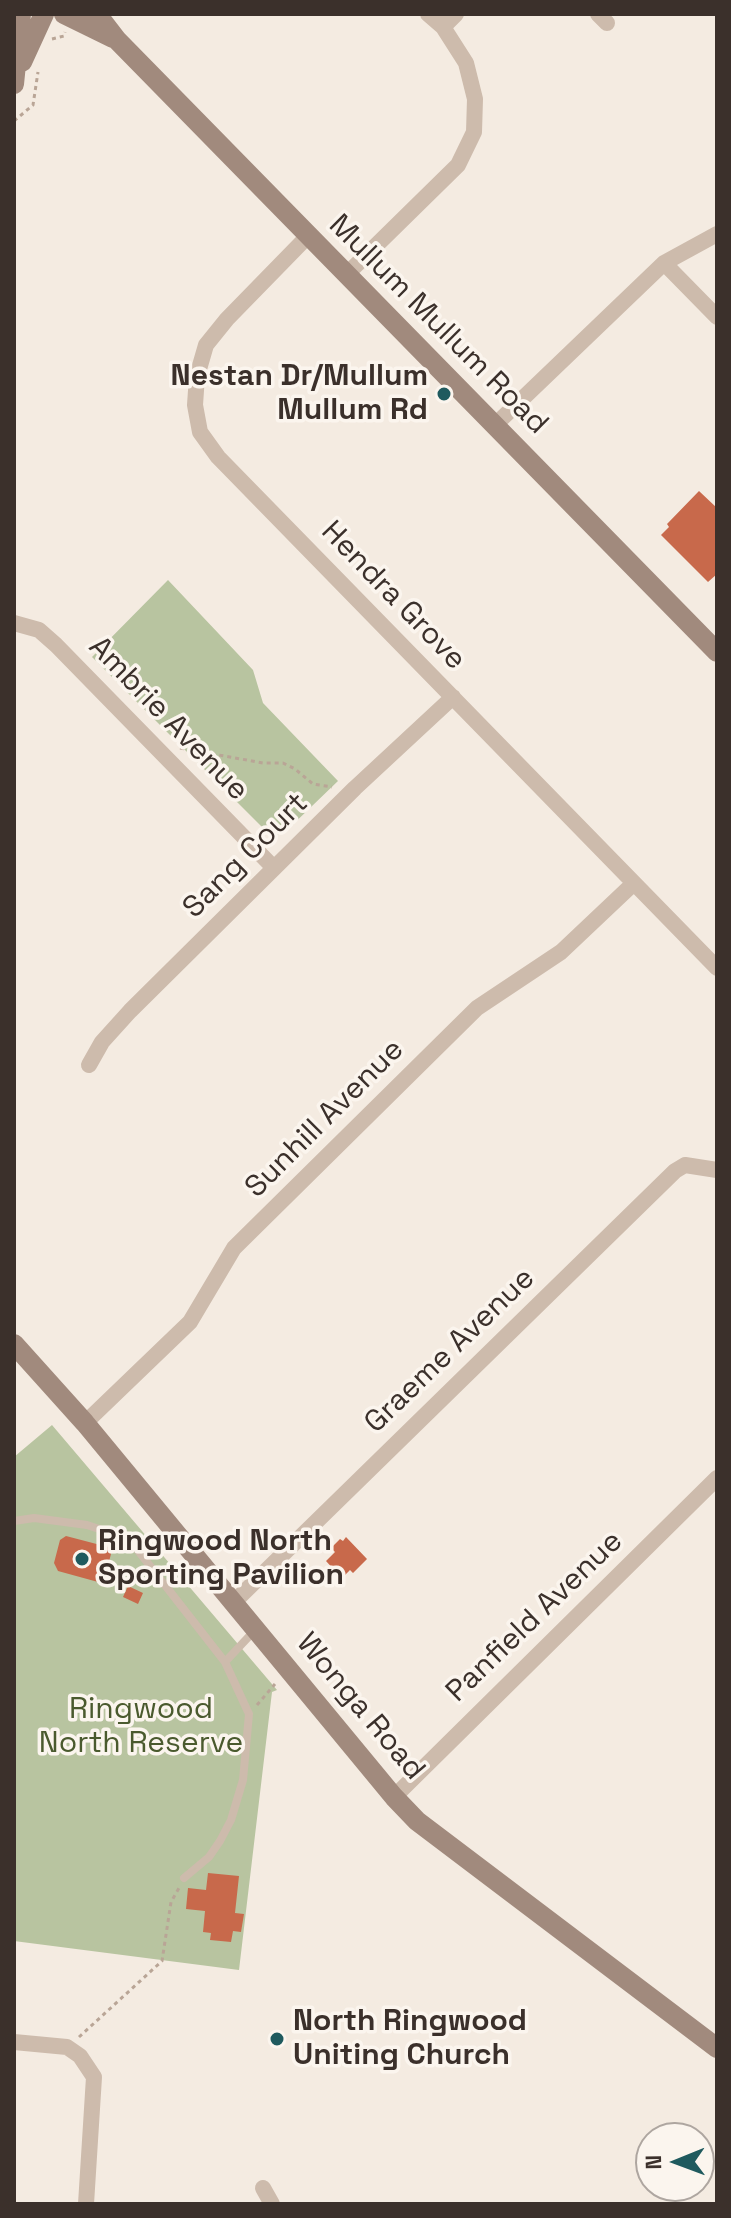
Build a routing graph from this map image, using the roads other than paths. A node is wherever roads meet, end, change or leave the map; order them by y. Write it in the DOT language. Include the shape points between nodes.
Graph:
graph roads {
  1 [pos="21,14"];
  2 [pos="44,14"];
  3 [pos="64,14"];
  4 [pos="97,14"];
  5 [pos="428,14"];
  6 [pos="456,14"];
  7 [pos="443,27"];
  8 [pos="117,40"];
  9 [pos="15,77"];
  10 [pos="14,84"];
  11 [pos="717,234"];
  12 [pos="308,236"];
  13 [pos="664,263"];
  14 [pos="347,274"];
  15 [pos="717,317"];
  16 [pos="495,425"];
  17 [pos="14,623"];
  18 [pos="717,652"];
  19 [pos="453,697"];
  20 [pos="274,868"];
  21 [pos="634,883"];
  22 [pos="717,968"];
  23 [pos="89,1065"];
  24 [pos="717,1170"];
  25 [pos="14,1344"];
  26 [pos="85,1423"];
  27 [pos="717,1478"];
  28 [pos="14,1521"];
  29 [pos="233,1603"];
  30 [pos="256,1629"];
  31 [pos="225,1662"];
  32 [pos="394,1797"];
  33 [pos="184,1878"];
  34 [pos="14,2042"];
  35 [pos="717,2048"];
  36 [pos="263,2188"];
  37 [pos="86,2204"];
  38 [pos="272,2204"];
  1 -- 9 [label="main road"];
  2 -- 9 [label="main road"];
  3 -- 8 [label="main road, Mullum Mullum Road"];
  4 -- 8 [label="main road, Mullum Mullum Road"];
  5 -- 7 [label="street"];
  6 -- 7 [label="street"];
  7 -- 14 [label="street" via="466,63 475,99 474,132 458,165"];
  8 -- 12 [label="main road, Mullum Mullum Road"];
  9 -- 10 [label="main road"];
  11 -- 13 [label="street"];
  12 -- 14 [label="main road, Mullum Mullum Road"];
  12 -- 19 [label="street, Hendra Grove" via="206,345 195,405 200,432 218,457"];
  13 -- 15 [label="street"];
  13 -- 16 [label="street"];
  14 -- 16 [label="main road, Mullum Mullum Road"];
  16 -- 18 [label="main road, Mullum Mullum Road"];
  17 -- 20 [label="street, Ambrie Avenue" via="39,630"];
  19 -- 20 [label="street, Sang Court"];
  19 -- 21 [label="street, Hendra Grove"];
  20 -- 23 [label="street, Sang Court" via="130,1011"];
  21 -- 22 [label="street, Hendra Grove"];
  21 -- 26 [label="street, Sunhill Avenue" via="561,952 477,1008 234,1248 190,1322"];
  24 -- 29 [label="street, Graeme Avenue" via="685,1165 675,1171"];
  25 -- 26 [label="main road, Wonga Road"];
  26 -- 29 [label="main road, Wonga Road"];
  27 -- 32 [label="street, Panfield Avenue"];
  28 -- 31 [label="lane" via="34,1518 87,1525 129,1539"];
  29 -- 30 [label="main road, Wonga Road"];
  30 -- 31 [label="lane"];
  30 -- 32 [label="main road, Wonga Road"];
  31 -- 33 [label="lane" via="249,1714 243,1780 231,1820 209,1857"];
  32 -- 35 [label="main road, Wonga Road" via="433,1834"];
  34 -- 37 [label="street" via="67,2047 94,2077"];
  36 -- 38 [label="street"];
}
